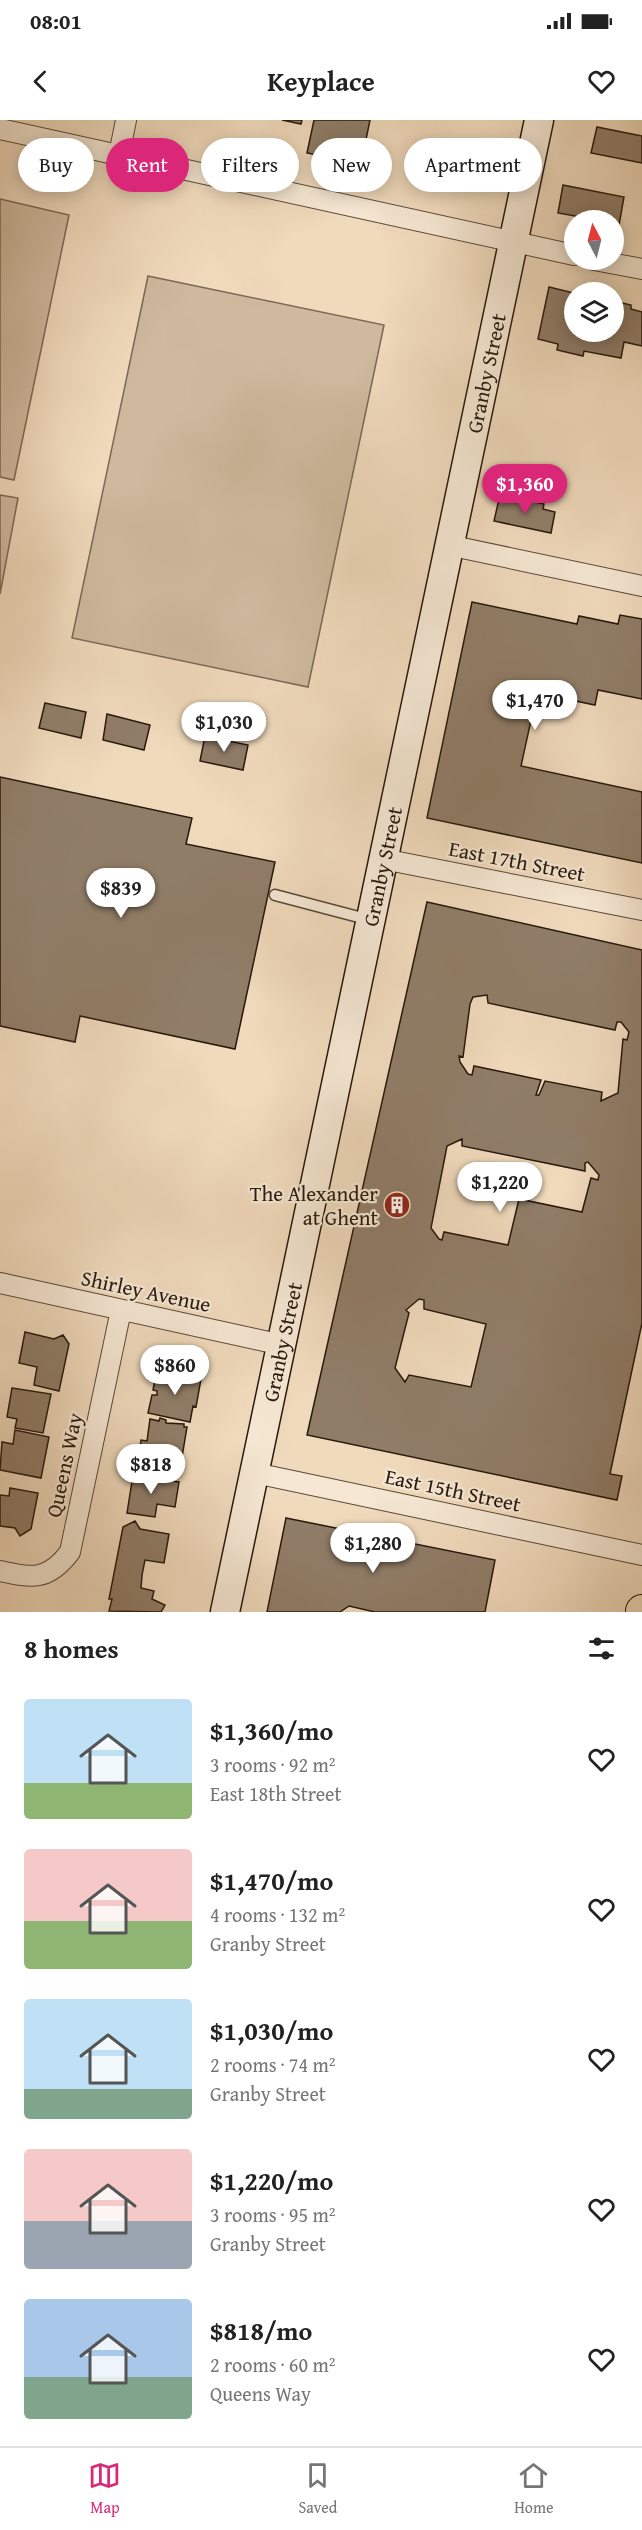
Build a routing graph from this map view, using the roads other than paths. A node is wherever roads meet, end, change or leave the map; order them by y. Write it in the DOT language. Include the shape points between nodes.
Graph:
graph roads {
  1 [pos="126,120"];
  2 [pos="538,120"];
  3 [pos="0,129"];
  4 [pos="122,138"];
  5 [pos="106,152"];
  6 [pos="189,171"];
  7 [pos="512,243"];
  8 [pos="564,253"];
  9 [pos="624,266"];
  10 [pos="642,269"];
  11 [pos="448,545"];
  12 [pos="642,586"];
  13 [pos="383,859"];
  14 [pos="275,895"];
  15 [pos="642,910"];
  16 [pos="370,920"];
  17 [pos="0,1284"];
  18 [pos="121,1310"];
  19 [pos="282,1345"];
  20 [pos="255,1473"];
  21 [pos="642,1555"];
  22 [pos="0,1571"];
  23 [pos="225,1612"];
  1 -- 4 [label="street"];
  2 -- 7 [label="street, Granby Street"];
  3 -- 5 [label="street"];
  6 -- 7 [label="street"];
  7 -- 8 [label="street"];
  7 -- 11 [label="street, Granby Street"];
  9 -- 10 [label="street"];
  11 -- 12 [label="street"];
  11 -- 13 [label="street, Granby Street"];
  13 -- 15 [label="street, East 17th Street"];
  13 -- 16 [label="street, Granby Street"];
  14 -- 16 [label="lane"];
  16 -- 19 [label="street, Granby Street"];
  17 -- 18 [label="street, Shirley Avenue"];
  18 -- 19 [label="street, Shirley Avenue"];
  18 -- 22 [label="street, Queens Way" via="70,1552 58,1567 41,1576"];
  19 -- 20 [label="street, Granby Street"];
  20 -- 21 [label="street, East 15th Street"];
  20 -- 23 [label="street, Granby Street"];
}
